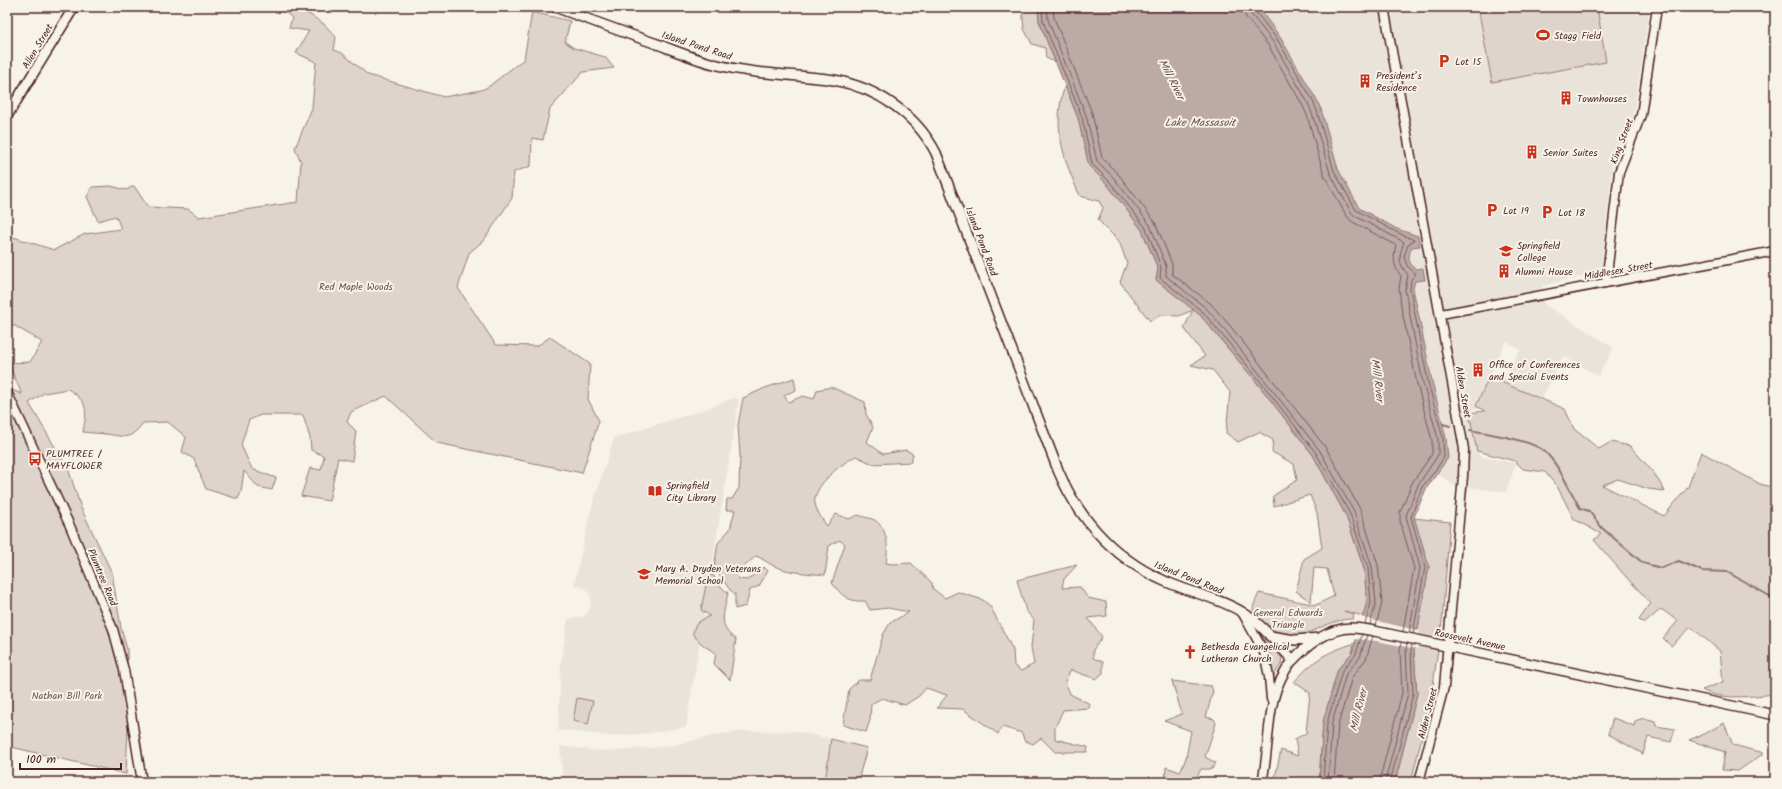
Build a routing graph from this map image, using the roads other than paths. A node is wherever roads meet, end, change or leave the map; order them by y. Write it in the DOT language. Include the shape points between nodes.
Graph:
graph roads {
  1 [pos="74,7"];
  2 [pos="555,7"];
  3 [pos="1384,7"];
  4 [pos="1657,7"];
  5 [pos="7,116"];
  6 [pos="1775,251"];
  7 [pos="1606,283"];
  8 [pos="1440,314"];
  9 [pos="7,392"];
  10 [pos="1242,612"];
  11 [pos="1270,636"];
  12 [pos="1321,638"];
  13 [pos="1448,647"];
  14 [pos="1293,660"];
  15 [pos="1271,706"];
  16 [pos="1775,715"];
  17 [pos="142,782"];
  18 [pos="1262,782"];
  19 [pos="1419,782"];
  1 -- 5 [label="main road, Allen Street"];
  2 -- 10 [label="main road, Island Pond Road" via="713,64 768,74 834,80 874,93 899,108 922,131 936,153 1058,470 1077,507 1107,543 1141,569 1164,581"];
  3 -- 8 [label="street, Alden Street"];
  4 -- 7 [label="street, King Street" via="1641,115 1619,172"];
  6 -- 7 [label="street, Middlesex Street"];
  7 -- 8 [label="street, Middlesex Street"];
  8 -- 13 [label="street, Alden Street" via="1464,452"];
  9 -- 17 [label="street, Plumtree Road" via="70,526 114,629 124,670"];
  10 -- 11 [label="main road, Island Pond Road"];
  10 -- 15 [label="street" via="1264,652"];
  11 -- 12 [label="main road" via="1295,640"];
  11 -- 14 [label="main road, Island Pond Road"];
  12 -- 13 [label="main road, Roosevelt Avenue" via="1335,631 1351,628"];
  12 -- 14 [label="main road, Roosevelt Avenue"];
  13 -- 16 [label="main road, Roosevelt Avenue"];
  13 -- 19 [label="street, Alden Street" via="1443,691"];
  14 -- 15 [label="street, Roosevelt Avenue" via="1281,677"];
  15 -- 18 [label="street, Roosevelt Avenue"];
}
